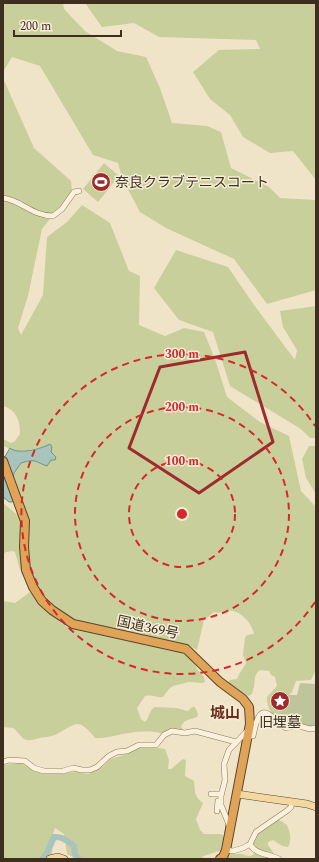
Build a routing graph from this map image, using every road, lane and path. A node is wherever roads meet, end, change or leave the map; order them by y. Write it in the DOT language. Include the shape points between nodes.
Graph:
graph roads {
  1 [pos="79,191"];
  2 [pos="3,198"];
  3 [pos="3,461"];
  4 [pos="297,719"];
  5 [pos="250,724"];
  6 [pos="290,727"];
  7 [pos="316,728"];
  8 [pos="249,736"];
  9 [pos="236,742"];
  10 [pos="3,762"];
  11 [pos="211,794"];
  12 [pos="237,794"];
  13 [pos="221,795"];
  14 [pos="292,802"];
  15 [pos="316,807"];
  16 [pos="217,811"];
  17 [pos="231,830"];
  18 [pos="250,844"];
  19 [pos="226,850"];
  20 [pos="50,859"];
  21 [pos="64,859"];
  22 [pos="220,859"];
  23 [pos="279,859"];
  1 -- 2 [label="street" via="74,192 62,209 53,216 44,216"];
  3 -- 5 [label="highway, 国道369号" via="24,522 26,570 42,601 73,624 186,649 220,682 243,699 249,707"];
  4 -- 6 [label="street"];
  5 -- 8 [label="highway, 国道369号"];
  5 -- 9 [label="street" via="247,732"];
  6 -- 7 [label="street" via="296,725"];
  6 -- 8 [label="street" via="282,726 265,712 257,718 253,736"];
  8 -- 12 [label="highway, 国道369号"];
  9 -- 10 [label="street" via="195,731 184,733 172,730 156,745 139,745 127,751 117,752 90,770 73,768 44,771 34,768 25,761"];
  9 -- 13 [label="street" via="229,750 224,764 225,780"];
  11 -- 13 [label="street"];
  12 -- 14 [label="main road"];
  12 -- 17 [label="highway, 国道369号"];
  13 -- 16 [label="street"];
  13 -- 17 [label="street" via="221,805"];
  14 -- 15 [label="main road"];
  14 -- 18 [label="street" via="288,810 256,832"];
  17 -- 19 [label="highway, 国道369号"];
  18 -- 19 [label="street" via="233,851"];
  18 -- 23 [label="street" via="258,852"];
  19 -- 22 [label="highway, 国道369号"];
  20 -- 21 [label="main road"];
}
